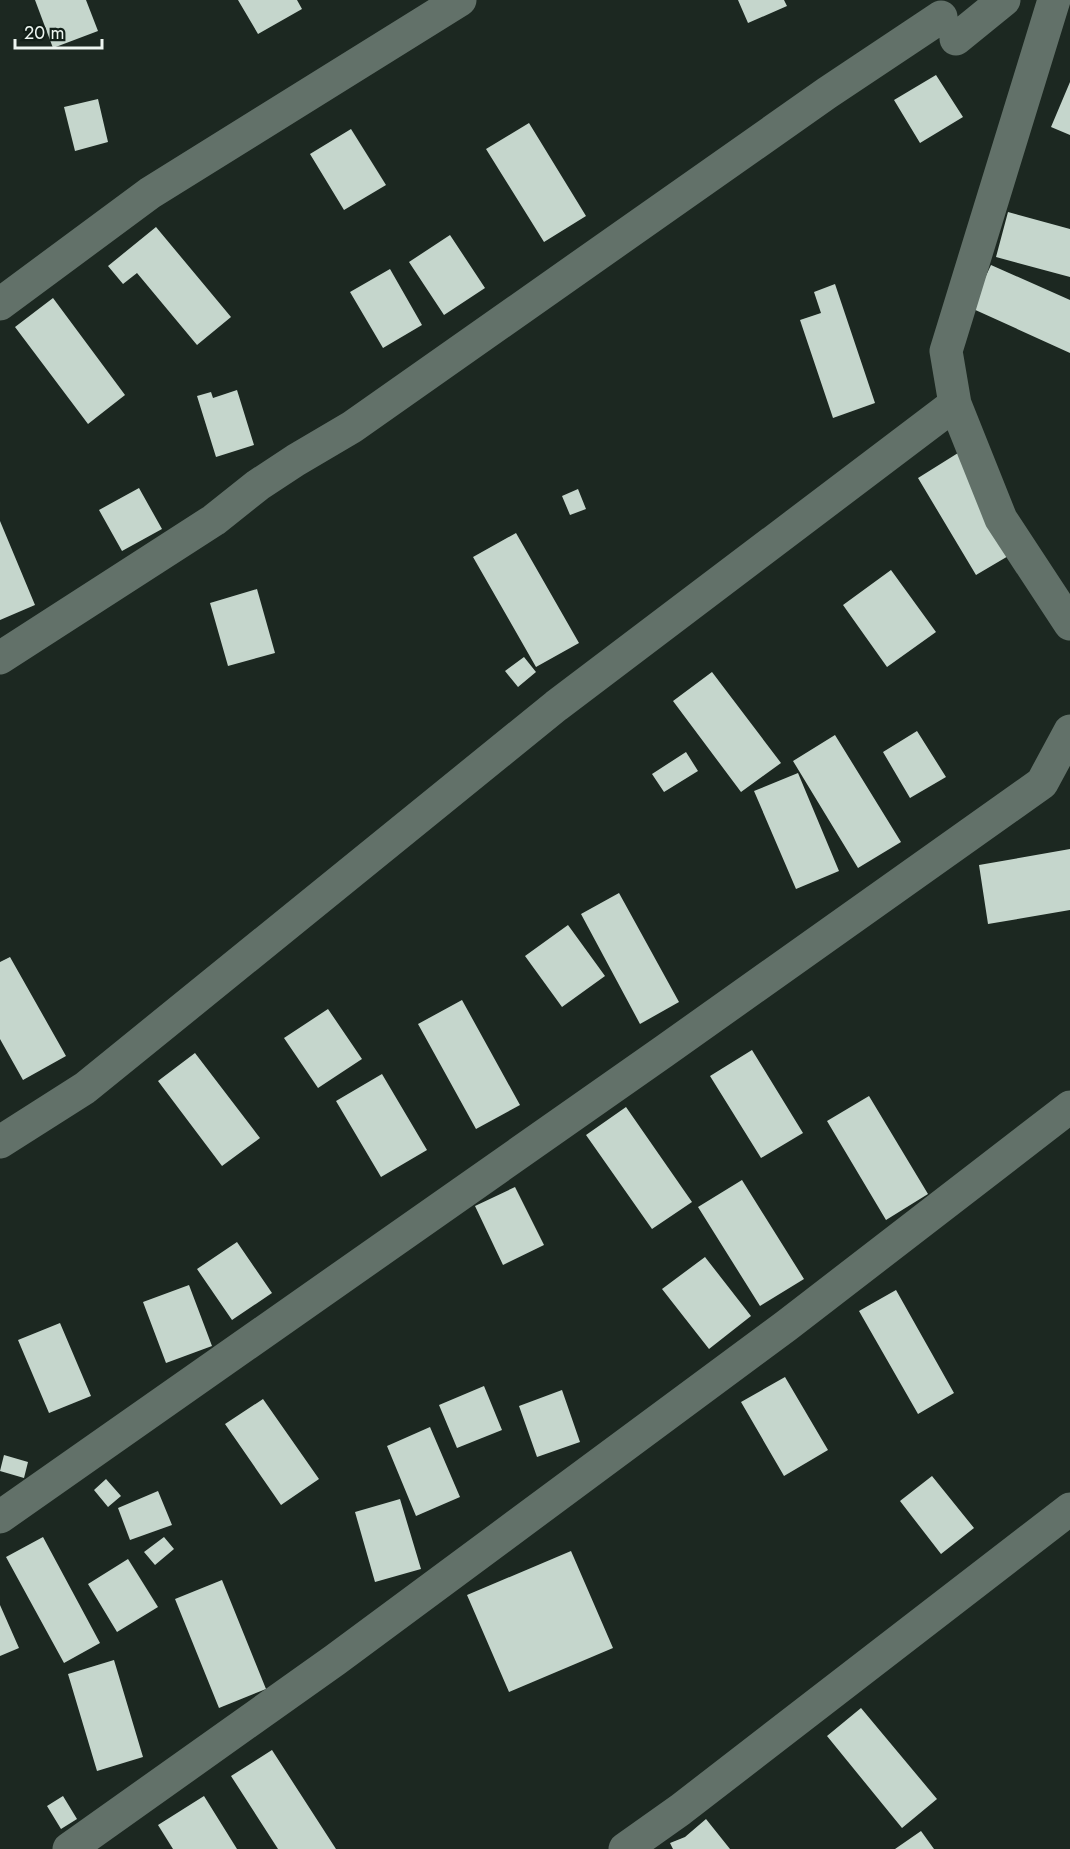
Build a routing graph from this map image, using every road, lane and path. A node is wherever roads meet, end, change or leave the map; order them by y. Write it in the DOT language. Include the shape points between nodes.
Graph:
graph roads {
  1 [pos="460,0"];
  2 [pos="1004,0"];
  3 [pos="1054,0"];
  4 [pos="0,304"];
  5 [pos="955,404"];
  6 [pos="1070,624"];
  7 [pos="0,658"];
  8 [pos="1070,731"];
  9 [pos="1070,1107"];
  10 [pos="0,1142"];
  11 [pos="1070,1509"];
  12 [pos="0,1517"];
  13 [pos="69,1849"];
  14 [pos="625,1849"];
  1 -- 4 [label="street" via="150,193"];
  2 -- 7 [label="street" via="956,39 948,27 827,93 352,427 296,460 213,520"];
  3 -- 5 [label="street" via="946,351"];
  5 -- 6 [label="street" via="1001,519"];
  5 -- 10 [label="street" via="556,706 85,1088"];
  8 -- 12 [label="street" via="1042,783"];
  9 -- 13 [label="street" via="786,1326 336,1660"];
  11 -- 14 [label="street"];
}
